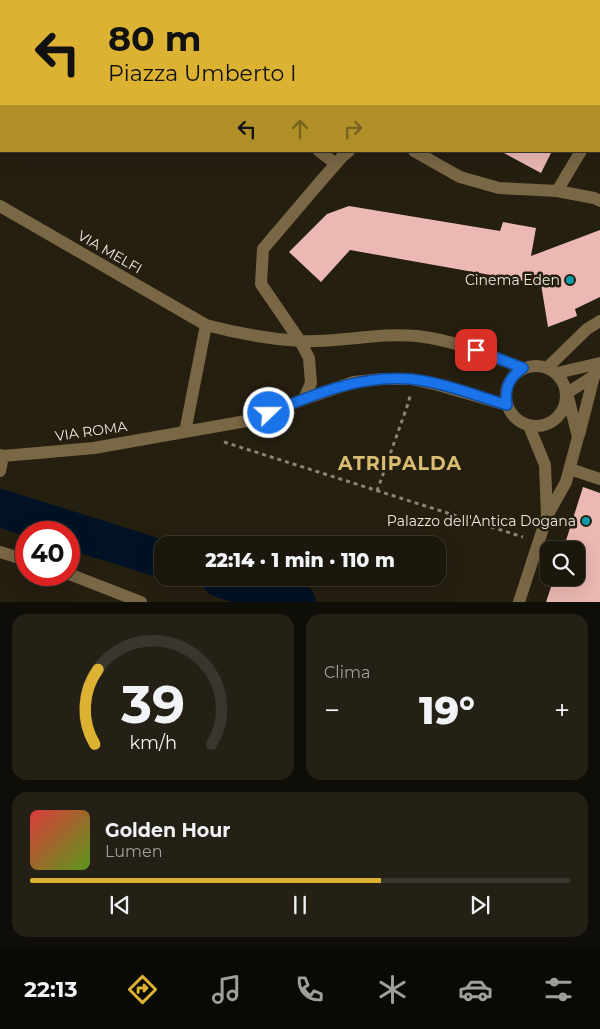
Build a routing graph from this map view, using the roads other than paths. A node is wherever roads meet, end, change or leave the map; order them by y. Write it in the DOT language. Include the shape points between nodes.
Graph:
graph roads {
  1 [pos="320,152"];
  2 [pos="348,152"];
  3 [pos="416,152"];
  4 [pos="580,152"];
  5 [pos="336,164"];
  6 [pos="556,191"];
  7 [pos="600,201"];
  8 [pos="0,206"];
  9 [pos="600,321"];
  10 [pos="206,325"];
  11 [pos="300,341"];
  12 [pos="600,363"];
  13 [pos="523,368"];
  14 [pos="552,370"];
  15 [pos="597,374"];
  16 [pos="567,393"];
  17 [pos="304,399"];
  18 [pos="507,405"];
  19 [pos="529,426"];
  20 [pos="185,432"];
  21 [pos="578,437"];
  22 [pos="1,455"];
  23 [pos="570,469"];
  24 [pos="0,472"];
  25 [pos="600,479"];
  26 [pos="546,516"];
  27 [pos="0,552"];
  28 [pos="15,557"];
  29 [pos="80,578"];
  30 [pos="141,602"];
  31 [pos="520,602"];
  1 -- 5 [label="street"];
  2 -- 5 [label="street"];
  3 -- 6 [label="street" via="460,177 498,188"];
  4 -- 6 [label="street"];
  5 -- 11 [label="street" via="263,249 261,284"];
  6 -- 7 [label="street"];
  8 -- 10 [label="street, VIA MELFI"];
  9 -- 14 [label="street" via="587,329"];
  10 -- 11 [label="street, VIA MELFI"];
  10 -- 20 [label="street"];
  11 -- 13 [label="street, VIA MELFI" via="418,336 462,345"];
  11 -- 17 [label="street" via="309,358 311,382"];
  12 -- 14 [label="street"];
  13 -- 14 [label="street" via="531,365"];
  13 -- 18 [label="street" via="507,388"];
  14 -- 16 [label="street" via="562,379"];
  15 -- 16 [label="street"];
  15 -- 21 [label="street"];
  16 -- 19 [label="street" via="566,403 556,419 548,424"];
  16 -- 21 [label="street"];
  17 -- 18 [label="street, VIA ROMA" via="354,382 411,379"];
  17 -- 20 [label="street, VIA ROMA" via="252,420"];
  18 -- 19 [label="street" via="512,415"];
  19 -- 26 [label="street" via="544,465"];
  20 -- 22 [label="street, VIA ROMA" via="94,448"];
  21 -- 23 [label="street"];
  22 -- 24 [label="street"];
  23 -- 25 [label="street"];
  23 -- 26 [label="street"];
  26 -- 31 [label="street"];
  27 -- 28 [label="street"];
  29 -- 30 [label="street"];
}
